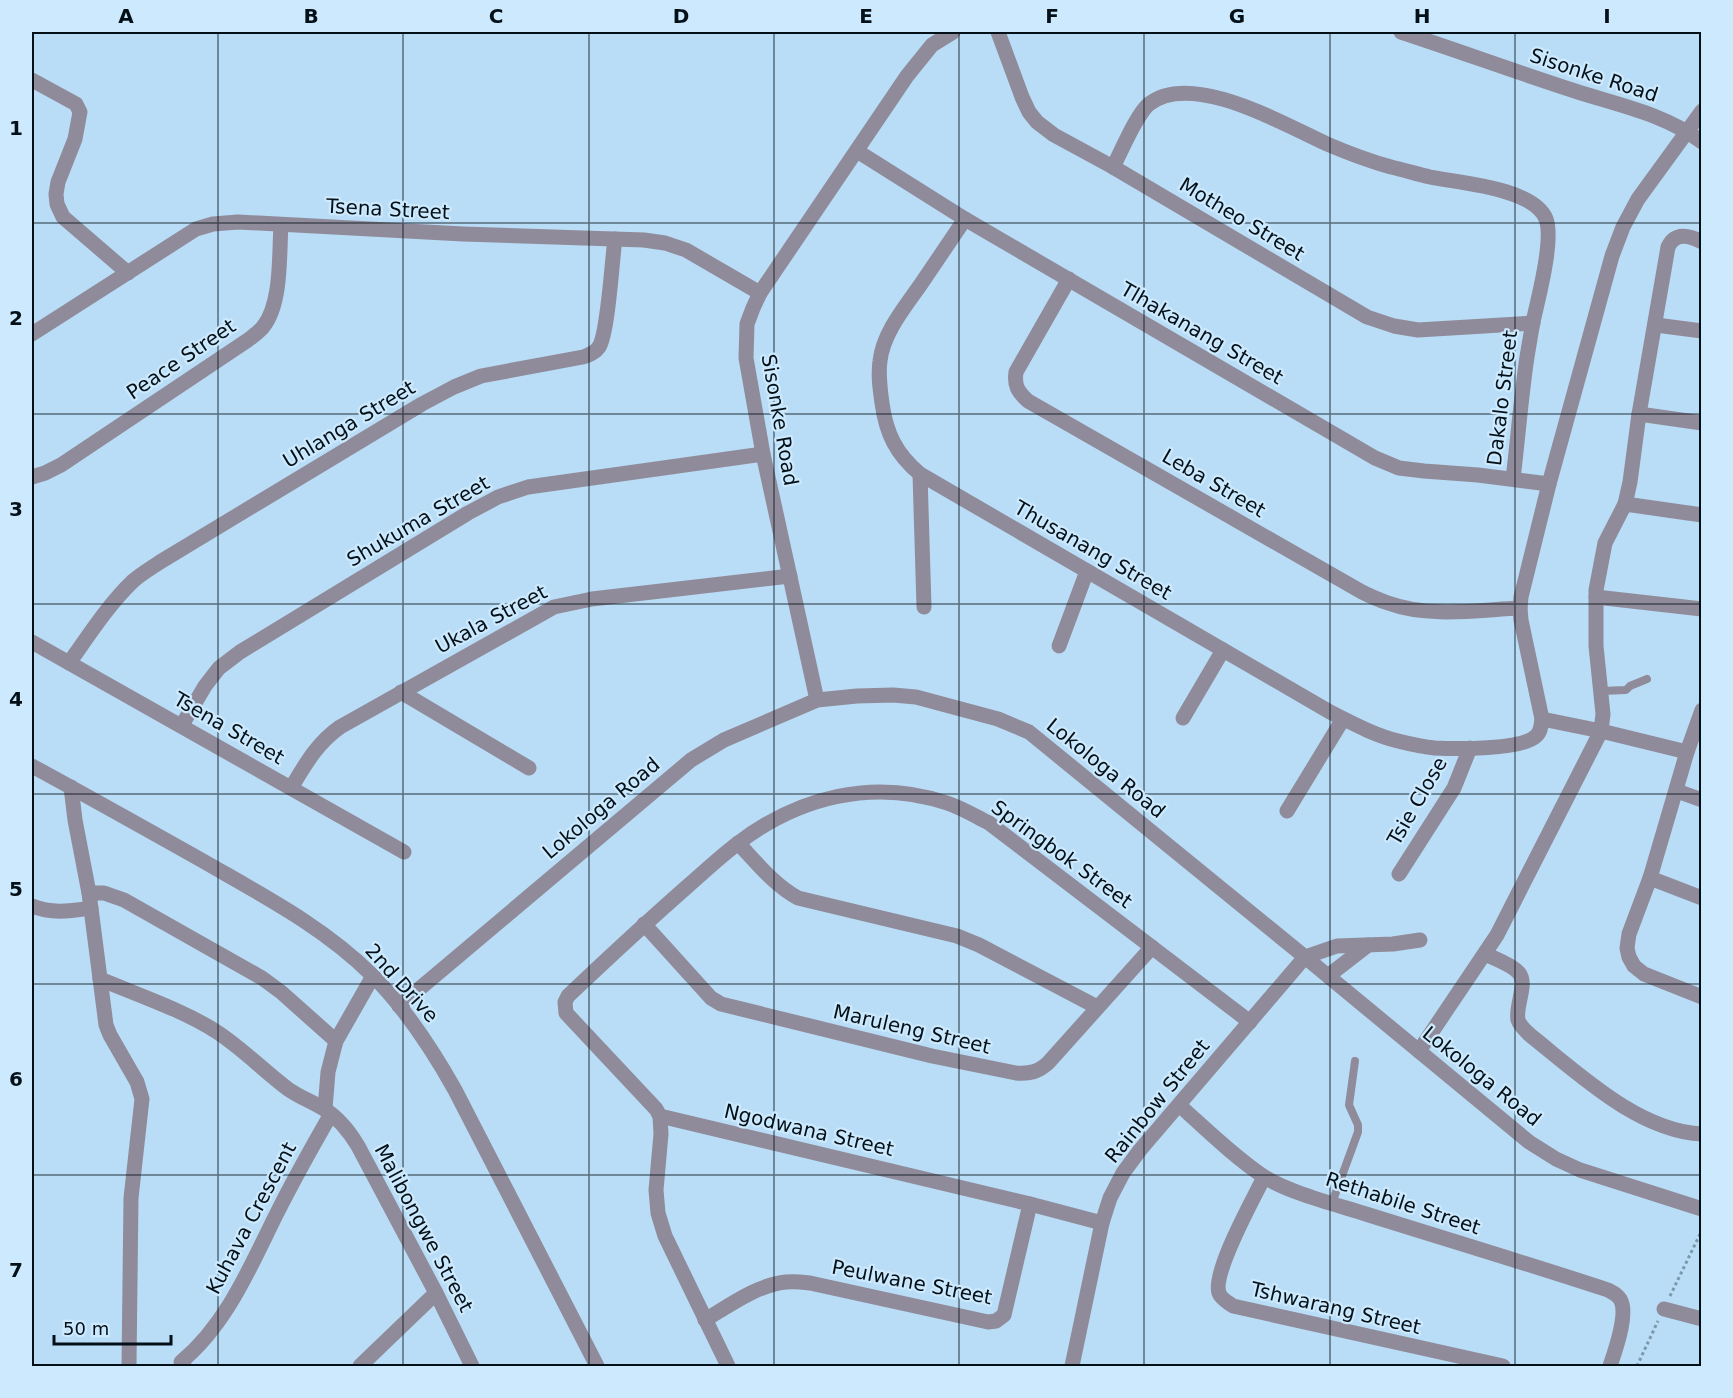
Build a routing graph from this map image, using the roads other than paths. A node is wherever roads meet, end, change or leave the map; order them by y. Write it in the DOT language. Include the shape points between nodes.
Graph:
graph roads {
  1 [pos="953,32"];
  2 [pos="998,32"];
  3 [pos="1401,32"];
  4 [pos="32,80"];
  5 [pos="1701,111"];
  6 [pos="1686,130"];
  7 [pos="1701,142"];
  8 [pos="857,151"];
  9 [pos="1113,167"];
  10 [pos="965,219"];
  11 [pos="281,225"];
  12 [pos="615,239"];
  13 [pos="1701,242"];
  14 [pos="128,273"];
  15 [pos="1069,279"];
  16 [pos="760,293"];
  17 [pos="1533,323"];
  18 [pos="1656,325"];
  19 [pos="1701,331"];
  20 [pos="32,334"];
  21 [pos="1639,414"];
  22 [pos="1701,423"];
  23 [pos="763,454"];
  24 [pos="920,474"];
  25 [pos="32,477"];
  26 [pos="1513,479"];
  27 [pos="1550,484"];
  28 [pos="1625,504"];
  29 [pos="1701,514"];
  30 [pos="1087,571"];
  31 [pos="790,576"];
  32 [pos="1596,597"];
  33 [pos="924,607"];
  34 [pos="1520,608"];
  35 [pos="1701,609"];
  36 [pos="32,642"];
  37 [pos="1059,646"];
  38 [pos="1223,650"];
  39 [pos="69,663"];
  40 [pos="1647,680"];
  41 [pos="1601,691"];
  42 [pos="401,692"];
  43 [pos="817,700"];
  44 [pos="1701,710"];
  45 [pos="1183,718"];
  46 [pos="1343,718"];
  47 [pos="1542,719"];
  48 [pos="182,725"];
  49 [pos="1601,731"];
  50 [pos="1470,748"];
  51 [pos="1687,752"];
  52 [pos="32,766"];
  53 [pos="529,768"];
  54 [pos="71,787"];
  55 [pos="291,788"];
  56 [pos="1677,791"];
  57 [pos="1701,800"];
  58 [pos="1287,811"];
  59 [pos="738,843"];
  60 [pos="404,852"];
  61 [pos="1399,874"];
  62 [pos="1650,878"];
  63 [pos="1701,898"];
  64 [pos="90,901"];
  65 [pos="32,906"];
  66 [pos="645,924"];
  67 [pos="1420,940"];
  68 [pos="1368,945"];
  69 [pos="1152,947"];
  70 [pos="1485,954"];
  71 [pos="1305,957"];
  72 [pos="373,976"];
  73 [pos="1328,976"];
  74 [pos="100,979"];
  75 [pos="1701,997"];
  76 [pos="399,1006"];
  77 [pos="1097,1007"];
  78 [pos="1250,1022"];
  79 [pos="336,1041"];
  80 [pos="1419,1051"];
  81 [pos="1355,1061"];
  82 [pos="1179,1105"];
  83 [pos="328,1111"];
  84 [pos="660,1116"];
  85 [pos="1701,1134"];
  86 [pos="1264,1177"];
  87 [pos="1030,1203"];
  88 [pos="1332,1203"];
  89 [pos="1701,1209"];
  90 [pos="1102,1223"];
  91 [pos="436,1293"];
  92 [pos="1664,1309"];
  93 [pos="1701,1319"];
  94 [pos="705,1320"];
  95 [pos="179,1365"];
  96 [pos="129,1366"];
  97 [pos="360,1366"];
  98 [pos="472,1366"];
  99 [pos="597,1366"];
  100 [pos="728,1366"];
  101 [pos="1072,1366"];
  102 [pos="1503,1366"];
  103 [pos="1610,1366"];
  1 -- 8 [label="street, Sisonke Road" via="932,45 919,61"];
  2 -- 9 [label="street, Motheo Street" via="1022,97 1037,122"];
  3 -- 6 [label="street, Sisonke Road" via="1641,111"];
  4 -- 14 [label="street" via="76,104 80,112 56,194 63,218"];
  5 -- 6 [label="street"];
  6 -- 7 [label="street, Sisonke Road"];
  6 -- 27 [label="street" via="1623,227"];
  8 -- 10 [label="street, Tlhakanang Street"];
  8 -- 16 [label="street, Sisonke Road"];
  9 -- 17 [label="street, Motheo Street" via="1367,317 1418,330"];
  9 -- 17 [label="street, Dakalo Street" via="1147,106 1168,95 1200,94 1262,113 1385,165 1516,195 1531,202 1546,219 1544,270"];
  10 -- 15 [label="street, Tlhakanang Street"];
  10 -- 24 [label="street, Thusanang Street" via="900,314 880,360 884,418 893,444"];
  11 -- 12 [label="street, Tsena Street"];
  11 -- 14 [label="street, Tsena Street" via="238,222 196,229"];
  11 -- 25 [label="street, Peace Street" via="274,302 262,328 61,465"];
  12 -- 16 [label="street, Tsena Street" via="665,243 686,250"];
  12 -- 39 [label="street, Uhlanga Street" via="604,331 597,350 583,357 482,376 412,410 135,579"];
  13 -- 18 [label="street" via="1687,236 1671,242"];
  14 -- 20 [label="street, Tsena Street"];
  15 -- 26 [label="street, Tlhakanang Street" via="1375,458 1399,468"];
  15 -- 34 [label="street, Leba Street" via="1016,372 1016,387 1028,401 1388,603 1443,612"];
  16 -- 23 [label="street, Sisonke Road" via="747,324 746,358"];
  17 -- 26 [label="street, Dakalo Street"];
  18 -- 19 [label="street"];
  18 -- 21 [label="street"];
  21 -- 22 [label="street"];
  21 -- 28 [label="street"];
  23 -- 31 [label="street, Sisonke Road"];
  23 -- 48 [label="street, Shukuma Street" via="570,480 498,497 240,652 219,668"];
  24 -- 30 [label="street, Thusanang Street"];
  24 -- 33 [label="street"];
  26 -- 27 [label="street, Tlhakanang Street"];
  27 -- 34 [label="street"];
  28 -- 29 [label="street"];
  28 -- 32 [label="street" via="1605,543"];
  30 -- 37 [label="street"];
  30 -- 38 [label="street, Thusanang Street"];
  31 -- 42 [label="street, Ukala Street" via="554,606"];
  31 -- 43 [label="street, Sisonke Road"];
  32 -- 35 [label="street"];
  32 -- 41 [label="street"];
  34 -- 47 [label="street"];
  36 -- 39 [label="street, Tsena Street"];
  38 -- 45 [label="street"];
  38 -- 46 [label="street, Thusanang Street"];
  39 -- 48 [label="street, Tsena Street"];
  40 -- 41 [label="lane" via="1626,690"];
  41 -- 49 [label="street"];
  42 -- 53 [label="street"];
  42 -- 55 [label="street, Ukala Street" via="326,737"];
  43 -- 71 [label="street, Lokologa Road" via="916,697 998,719 1029,732"];
  43 -- 76 [label="street, Lokologa Road" via="724,740 691,760"];
  44 -- 51 [label="street"];
  46 -- 50 [label="street, Thusanang Street" via="1397,741 1434,748"];
  46 -- 58 [label="street"];
  47 -- 49 [label="street"];
  47 -- 50 [label="street, Thusanang Street" via="1536,736 1516,744"];
  48 -- 55 [label="street, Tsena Street"];
  49 -- 51 [label="street"];
  49 -- 70 [label="street"];
  50 -- 61 [label="street, Tsie Close" via="1454,788"];
  51 -- 56 [label="street"];
  52 -- 54 [label="street, 2nd Drive"];
  54 -- 64 [label="street"];
  54 -- 72 [label="street, 2nd Drive" via="279,904"];
  55 -- 60 [label="street, Tsena Street"];
  56 -- 57 [label="street"];
  56 -- 62 [label="street"];
  59 -- 66 [label="street, Springbok Street"];
  59 -- 69 [label="street, Springbok Street" via="777,818 824,799 895,792 923,796 988,823"];
  59 -- 77 [label="street" via="772,879 798,898 957,936"];
  62 -- 63 [label="street"];
  62 -- 75 [label="street" via="1629,934 1629,957 1644,974"];
  64 -- 65 [label="street" via="58,912"];
  64 -- 74 [label="street"];
  64 -- 79 [label="street" via="104,893 124,900 262,978"];
  66 -- 77 [label="street, Maruleng Street" via="711,998 721,1004 1016,1073 1040,1070"];
  66 -- 84 [label="street, Springbok Street" via="565,1002 566,1013"];
  67 -- 68 [label="street"];
  68 -- 71 [label="street" via="1337,946"];
  68 -- 73 [label="street"];
  69 -- 77 [label="street, Maruleng Street"];
  69 -- 78 [label="street, Springbok Street"];
  70 -- 80 [label="street"];
  70 -- 85 [label="street" via="1520,974 1523,983 1518,1021 1530,1035 1632,1112 1673,1129"];
  71 -- 73 [label="street, Lokologa Road"];
  71 -- 78 [label="street, Rainbow Street"];
  72 -- 76 [label="street, 2nd Drive"];
  72 -- 79 [label="street"];
  73 -- 80 [label="street, Lokologa Road"];
  74 -- 83 [label="street, Malibongwe Street" via="214,1030 289,1090"];
  74 -- 96 [label="street" via="106,1025 142,1099 131,1198"];
  76 -- 99 [label="street, 2nd Drive" via="430,1047 455,1090"];
  78 -- 82 [label="street, Rainbow Street"];
  79 -- 83 [label="street" via="328,1072"];
  80 -- 89 [label="street, Lokologa Road" via="1529,1142 1556,1159"];
  81 -- 88 [label="lane" via="1349,1105 1358,1132"];
  82 -- 86 [label="street, Rethabile Street"];
  82 -- 90 [label="street, Rainbow Street" via="1123,1173"];
  83 -- 91 [label="street, Malibongwe Street" via="354,1139"];
  83 -- 95 [label="street, Kuhava Crescent" via="229,1305 211,1334"];
  84 -- 87 [label="street, Ngodwana Street"];
  84 -- 94 [label="street" via="658,1213"];
  86 -- 88 [label="street, Rethabile Street"];
  86 -- 102 [label="street, Tshwarang Street" via="1220,1274 1219,1294 1224,1300 1233,1306"];
  87 -- 90 [label="street, Ngodwana Street"];
  87 -- 94 [label="street, Peulwane Street" via="1004,1315 996,1321 789,1281 756,1290"];
  88 -- 103 [label="street, Rethabile Street" via="1616,1294 1623,1314"];
  90 -- 101 [label="street, Rainbow Street"];
  91 -- 97 [label="street"];
  91 -- 98 [label="street, Malibongwe Street"];
  92 -- 93 [label="street"];
  94 -- 100 [label="street"];
}
